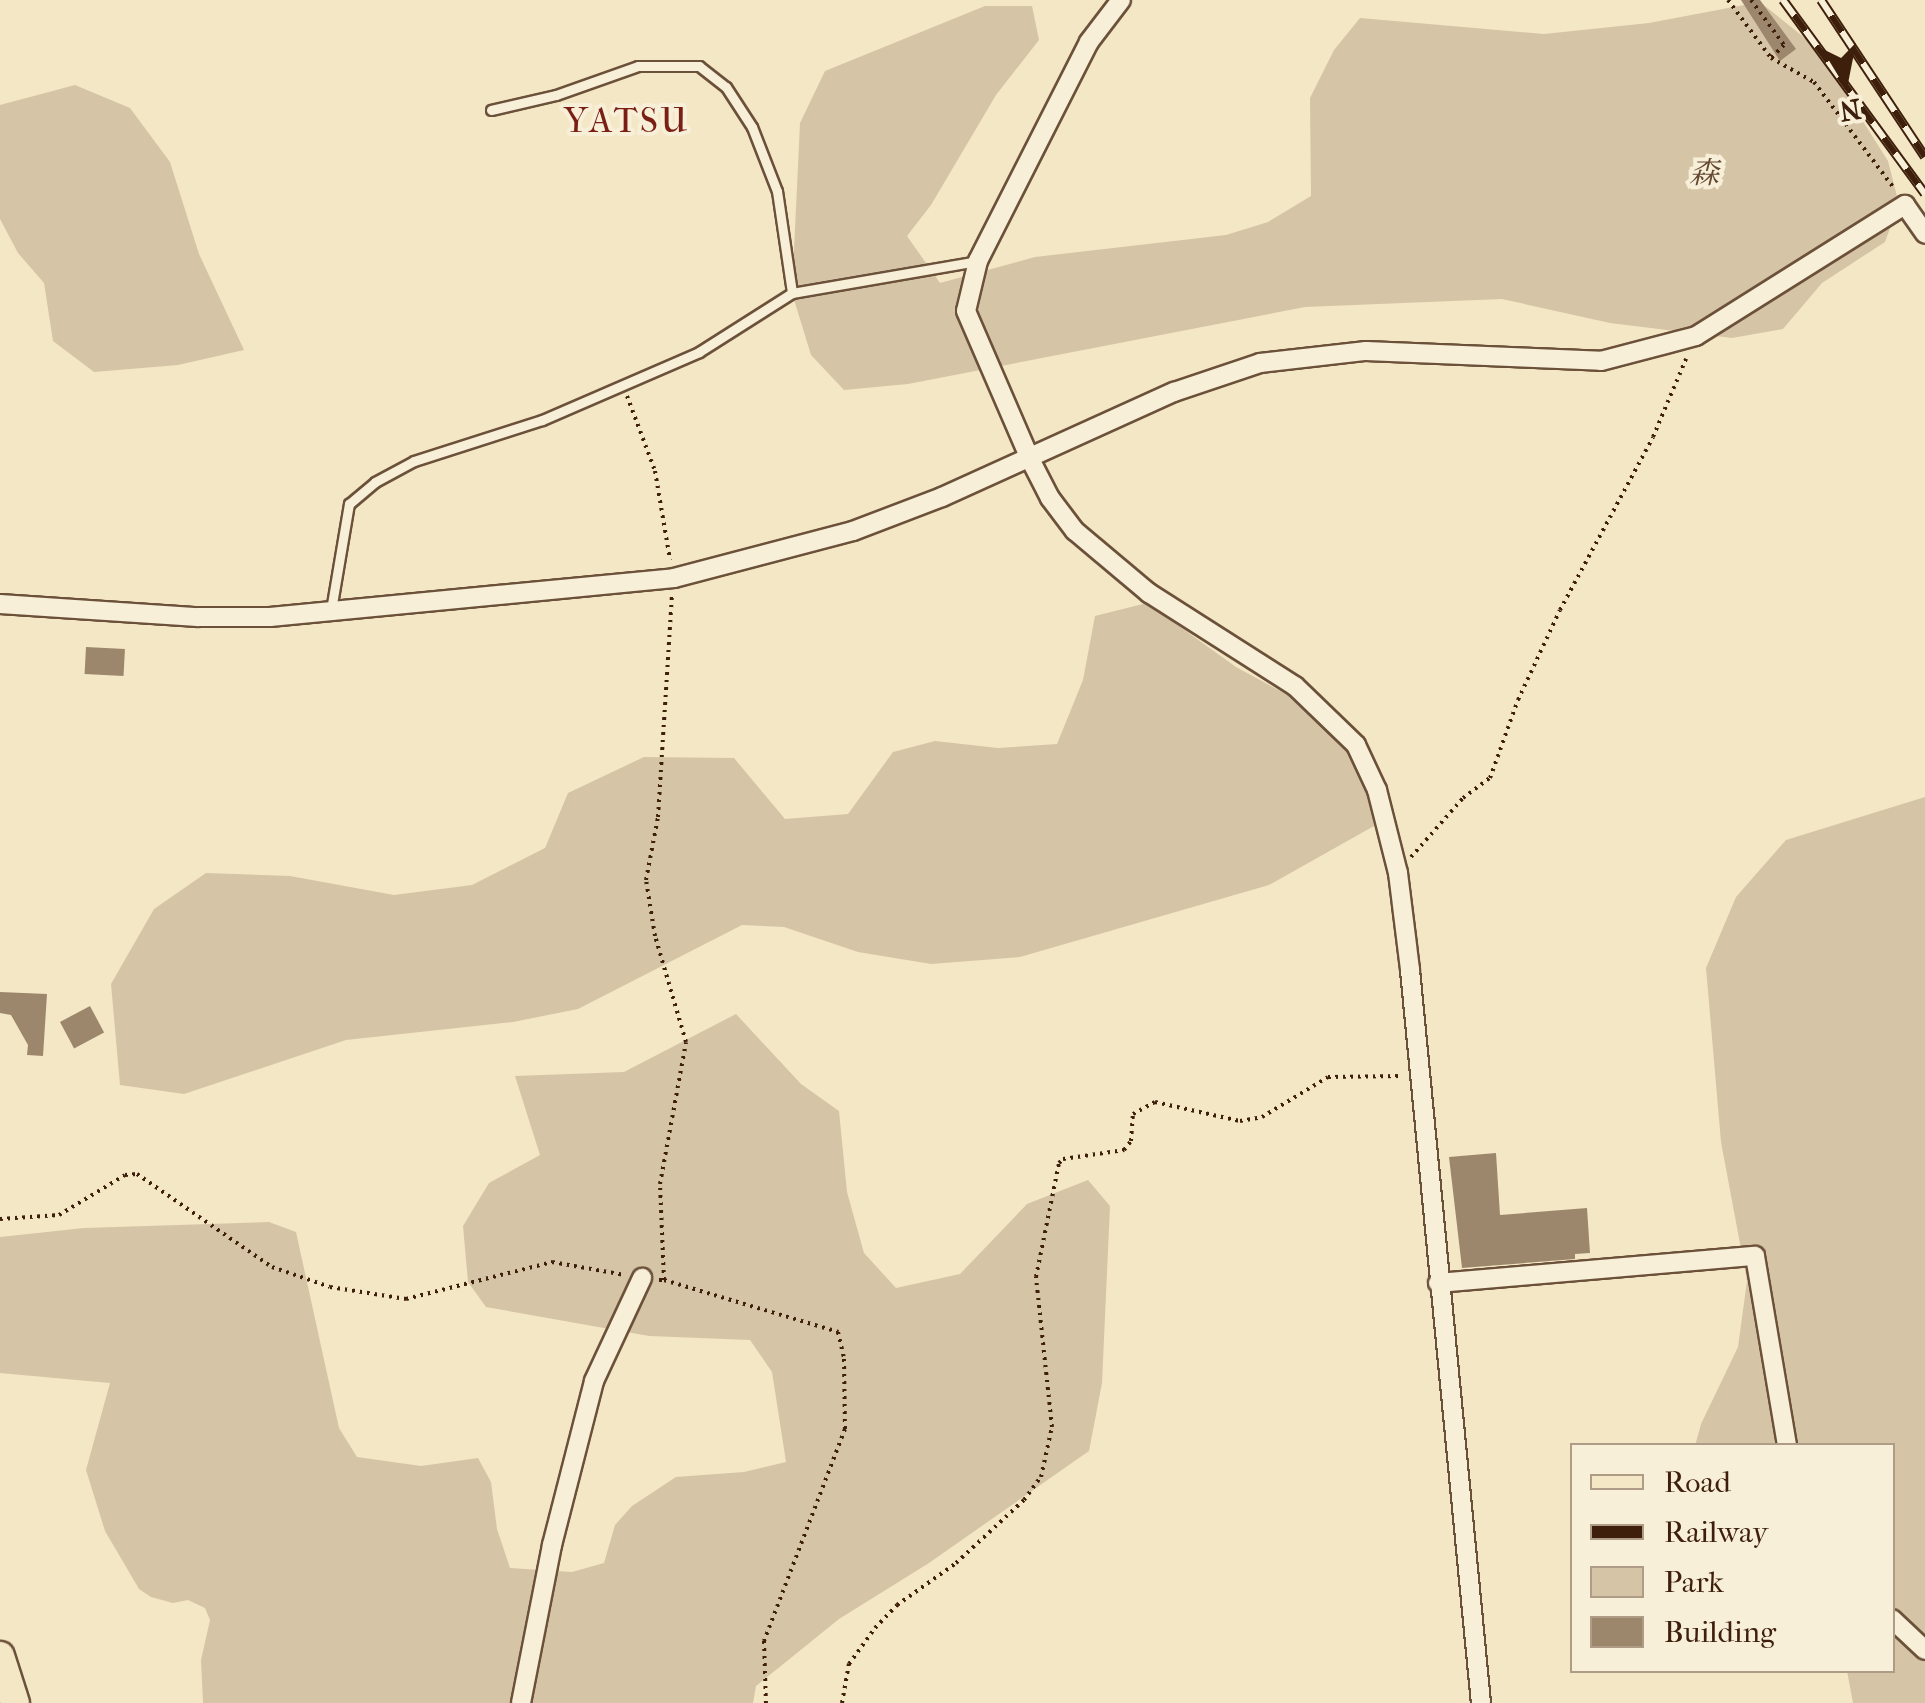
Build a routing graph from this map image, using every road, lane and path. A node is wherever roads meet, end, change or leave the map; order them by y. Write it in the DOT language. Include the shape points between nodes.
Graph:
graph roads {
  1 [pos="1121,0"];
  2 [pos="1728,0"];
  3 [pos="1751,0"];
  4 [pos="1771,58"];
  5 [pos="491,110"];
  6 [pos="1905,205"];
  7 [pos="1925,234"];
  8 [pos="978,262"];
  9 [pos="792,293"];
  10 [pos="1696,336"];
  11 [pos="622,384"];
  12 [pos="1030,459"];
  13 [pos="674,578"];
  14 [pos="0,604"];
  15 [pos="331,610"];
  16 [pos="1398,873"];
  17 [pos="1419,1077"];
  18 [pos="0,1219"];
  19 [pos="642,1278"];
  20 [pos="664,1280"];
  21 [pos="1438,1282"];
  22 [pos="1786,1443"];
  23 [pos="1895,1622"];
  24 [pos="1925,1650"];
  25 [pos="0,1656"];
  26 [pos="15,1703"];
  27 [pos="521,1703"];
  28 [pos="766,1703"];
  29 [pos="842,1703"];
  30 [pos="1481,1703"];
  1 -- 8 [label="street" via="1090,42"];
  2 -- 4 [label="path"];
  3 -- 4 [label="path" via="1784,44"];
  4 -- 6 [label="path" via="1814,82"];
  5 -- 9 [label="lane" via="638,66 699,66 726,87 752,127 777,191"];
  6 -- 7 [label="street"];
  6 -- 10 [label="street"];
  8 -- 9 [label="lane"];
  8 -- 12 [label="street" via="968,289 969,326"];
  9 -- 11 [label="lane" via="699,352"];
  10 -- 12 [label="street" via="1600,360 1366,351 1260,363 1174,392"];
  10 -- 16 [label="path" via="1653,438 1526,682 1490,778 1463,798"];
  11 -- 13 [label="path" via="656,470"];
  11 -- 15 [label="lane" via="542,420 414,461 360,491 349,504"];
  12 -- 13 [label="street" via="853,531"];
  12 -- 16 [label="street" via="1074,531 1114,567 1334,719 1356,745 1377,790"];
  13 -- 15 [label="street"];
  13 -- 20 [label="path" via="658,817 646,880 654,936 686,1042 660,1184"];
  14 -- 15 [label="street" via="198,617"];
  16 -- 17 [label="street"];
  17 -- 21 [label="street"];
  17 -- 29 [label="path" via="1328,1077 1262,1117 1240,1121 1156,1102 1132,1114 1124,1150 1059,1163 1036,1277 1052,1427 1042,1477 956,1563 875,1628 850,1664"];
  18 -- 19 [label="path" via="59,1214 137,1174 272,1267 330,1287 406,1298 552,1262"];
  19 -- 20 [label="path"];
  19 -- 27 [label="street" via="594,1381"];
  20 -- 28 [label="path" via="838,1332 844,1429 764,1642"];
  21 -- 22 [label="street" via="1755,1256"];
  21 -- 30 [label="street"];
  23 -- 24 [label="street"];
  25 -- 26 [label="main road"];
}
